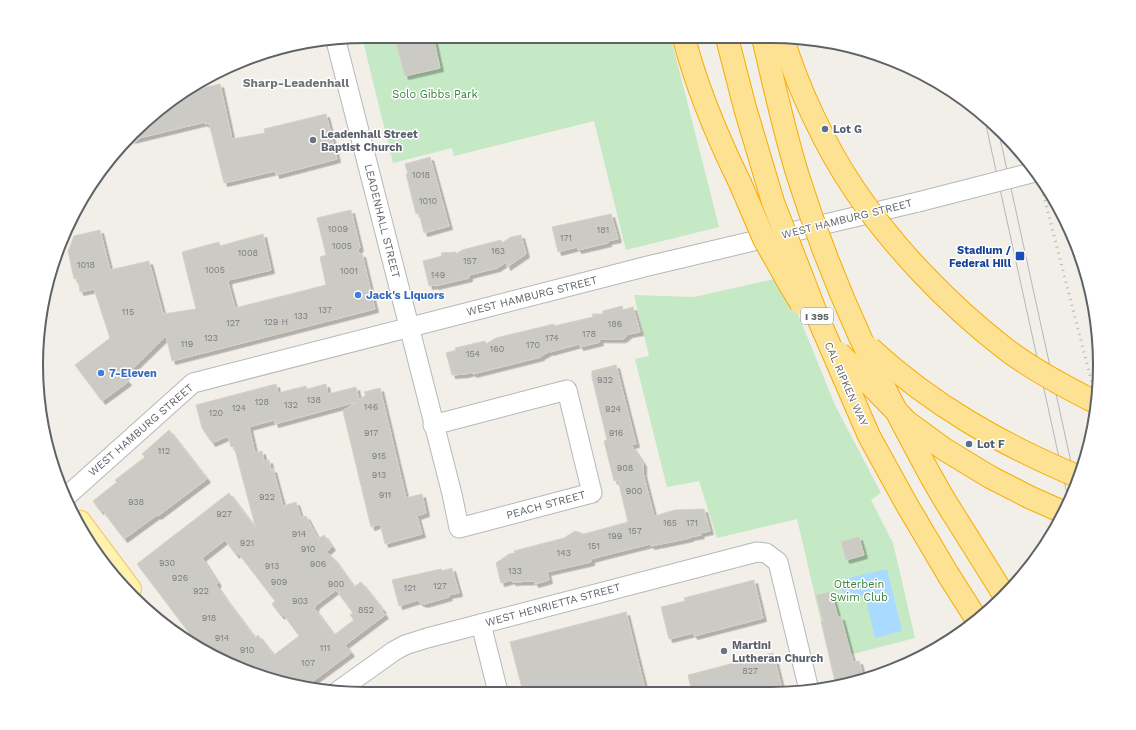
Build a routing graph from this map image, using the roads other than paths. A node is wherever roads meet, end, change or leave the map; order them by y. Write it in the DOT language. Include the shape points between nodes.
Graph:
graph roads {
  1 [pos="686,43"];
  2 [pos="728,43"];
  3 [pos="764,43"];
  4 [pos="785,44"];
  5 [pos="337,45"];
  6 [pos="1029,173"];
  7 [pos="740,183"];
  8 [pos="409,328"];
  9 [pos="1091,400"];
  10 [pos="433,425"];
  11 [pos="1074,475"];
  12 [pos="70,493"];
  13 [pos="1058,510"];
  14 [pos="1001,591"];
  15 [pos="974,615"];
  16 [pos="481,624"];
  17 [pos="809,684"];
  18 [pos="345,686"];
  19 [pos="497,687"];
  1 -- 7 [label="highway" via="702,96"];
  2 -- 15 [label="highway, CAL RIPKEN WAY / I 395, bridge" via="744,108 773,202 818,318 869,436 907,505"];
  3 -- 14 [label="highway, I 395, bridge" via="790,151 844,301 918,453"];
  4 -- 9 [label="highway, bridge" via="807,101 837,160 854,189 906,256 965,315 1004,348"];
  5 -- 8 [label="street, LEADENHALL STREET"];
  6 -- 8 [label="street, WEST HAMBURG STREET, bridge" via="648,266"];
  7 -- 11 [label="highway, bridge" via="771,233 807,283 890,367 930,398 969,423 1008,445"];
  7 -- 13 [label="highway, bridge" via="764,239 790,285 824,336 848,364 907,422 944,449 990,477"];
  8 -- 10 [label="street, LEADENHALL STREET"];
  8 -- 12 [label="street, WEST HAMBURG STREET" via="192,383"];
  10 -- 10 [label="street, PEACH STREET" via="567,390 592,493 459,528"];
  16 -- 17 [label="street, WEST HENRIETTA STREET" via="757,552 766,553 778,562"];
  16 -- 18 [label="street, WEST HENRIETTA STREET" via="405,645"];
  16 -- 19 [label="street"];
}
